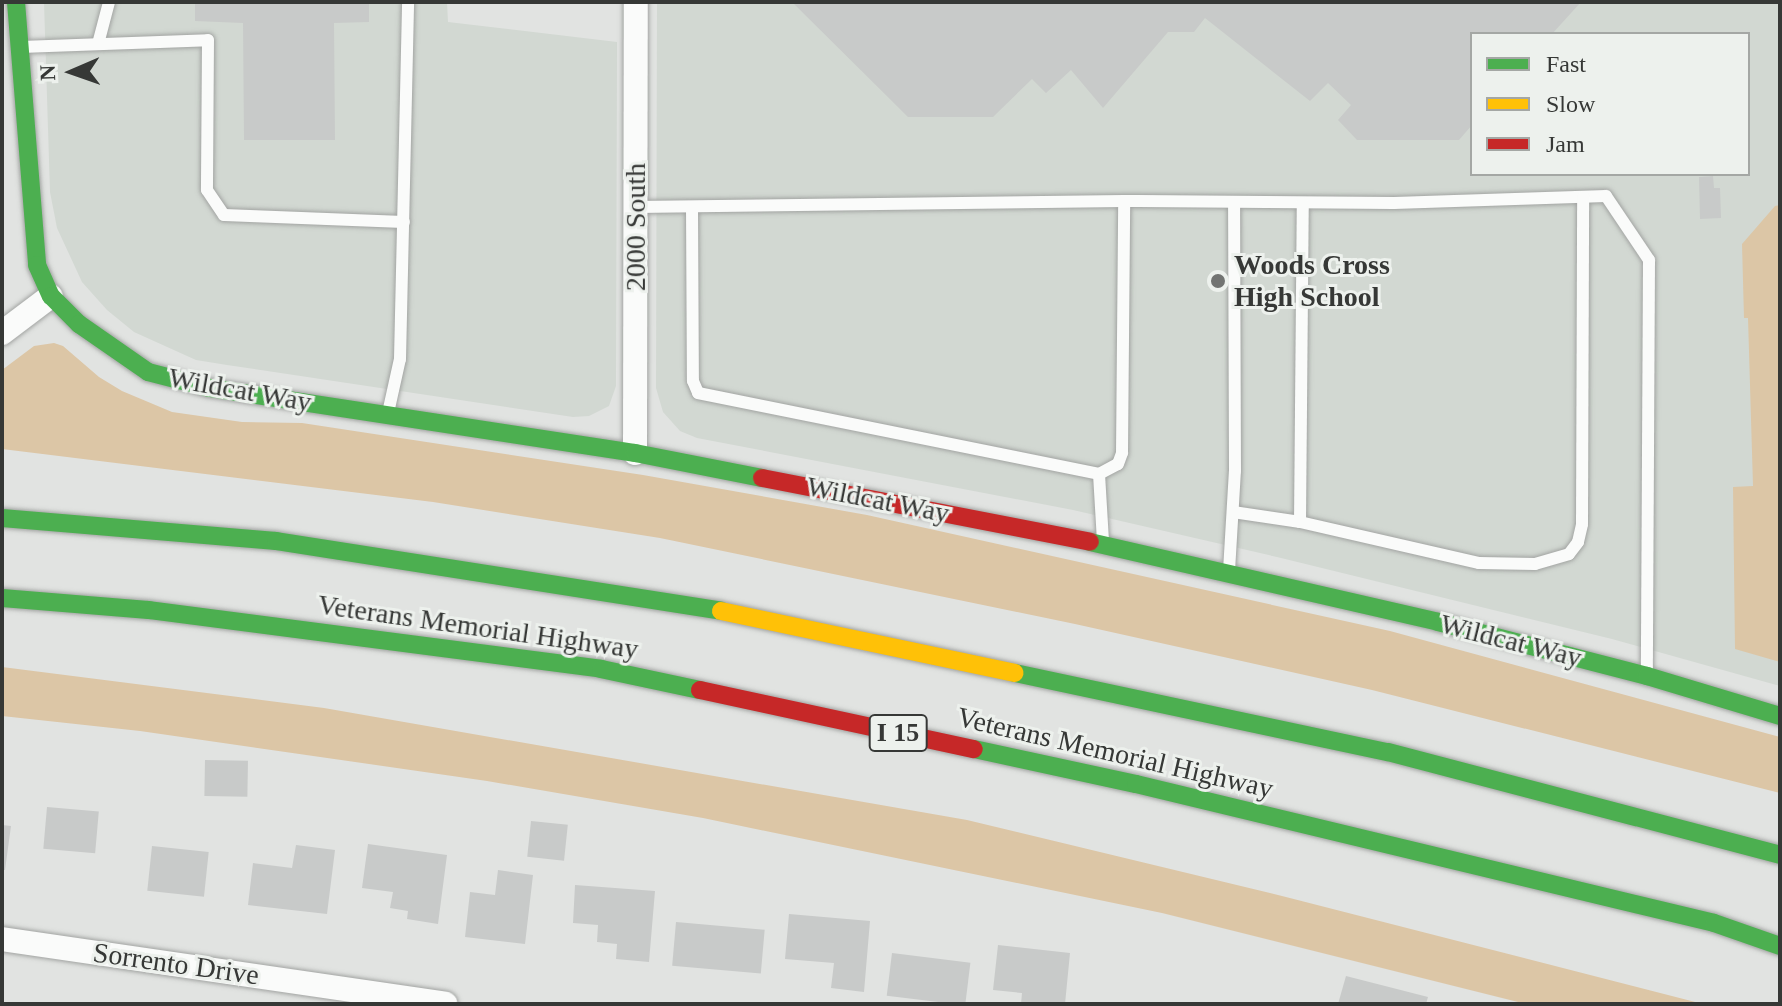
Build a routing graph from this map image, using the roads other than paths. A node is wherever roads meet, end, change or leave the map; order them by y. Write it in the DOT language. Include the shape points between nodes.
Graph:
graph roads {
  1 [pos="16,2"];
  2 [pos="109,2"];
  3 [pos="408,2"];
  4 [pos="636,2"];
  5 [pos="98,44"];
  6 [pos="18,47"];
  7 [pos="1583,197"];
  8 [pos="1124,201"];
  9 [pos="1234,203"];
  10 [pos="1303,203"];
  11 [pos="636,207"];
  12 [pos="692,207"];
  13 [pos="404,222"];
  14 [pos="51,296"];
  15 [pos="2,333"];
  16 [pos="388,415"];
  17 [pos="635,453"];
  18 [pos="1099,474"];
  19 [pos="1233,512"];
  20 [pos="2,518"];
  21 [pos="1300,522"];
  22 [pos="1103,544"];
  23 [pos="1229,572"];
  24 [pos="2,598"];
  25 [pos="1647,676"];
  26 [pos="1780,716"];
  27 [pos="1780,855"];
  28 [pos="2,939"];
  29 [pos="1780,946"];
  30 [pos="445,1004"];
  1 -- 6 [label="main road"];
  2 -- 5 [label="lane"];
  3 -- 13 [label="lane"];
  4 -- 11 [label="street, 2000 South"];
  5 -- 6 [label="lane"];
  5 -- 13 [label="lane" via="208,40 207,190 224,215"];
  6 -- 14 [label="main road" via="37,265"];
  7 -- 10 [label="lane"];
  7 -- 21 [label="lane" via="1582,524 1569,554 1535,564 1479,563"];
  7 -- 25 [label="lane" via="1606,196 1649,260"];
  8 -- 9 [label="lane"];
  8 -- 12 [label="lane"];
  8 -- 18 [label="lane" via="1122,453 1118,464"];
  9 -- 10 [label="lane"];
  9 -- 19 [label="lane"];
  10 -- 21 [label="lane"];
  11 -- 12 [label="lane"];
  11 -- 17 [label="street, 2000 South"];
  12 -- 18 [label="lane" via="693,381 698,393"];
  13 -- 16 [label="lane" via="400,359"];
  14 -- 15 [label="street"];
  14 -- 16 [label="main road, Wildcat Way" via="99,340 148,372 210,388"];
  16 -- 17 [label="main road, Wildcat Way"];
  17 -- 22 [label="main road, Wildcat Way"];
  18 -- 22 [label="lane"];
  19 -- 21 [label="lane"];
  19 -- 23 [label="lane"];
  20 -- 27 [label="main road, Veterans Memorial Highway" via="276,541 707,608 1388,752"];
  22 -- 23 [label="main road, Wildcat Way"];
  23 -- 25 [label="main road, Wildcat Way"];
  24 -- 29 [label="main road, Veterans Memorial Highway / I 15" via="149,610 601,669 1136,784 1714,923"];
  25 -- 26 [label="main road, Wildcat Way"];
  28 -- 30 [label="street, Sorrento Drive"];
}
